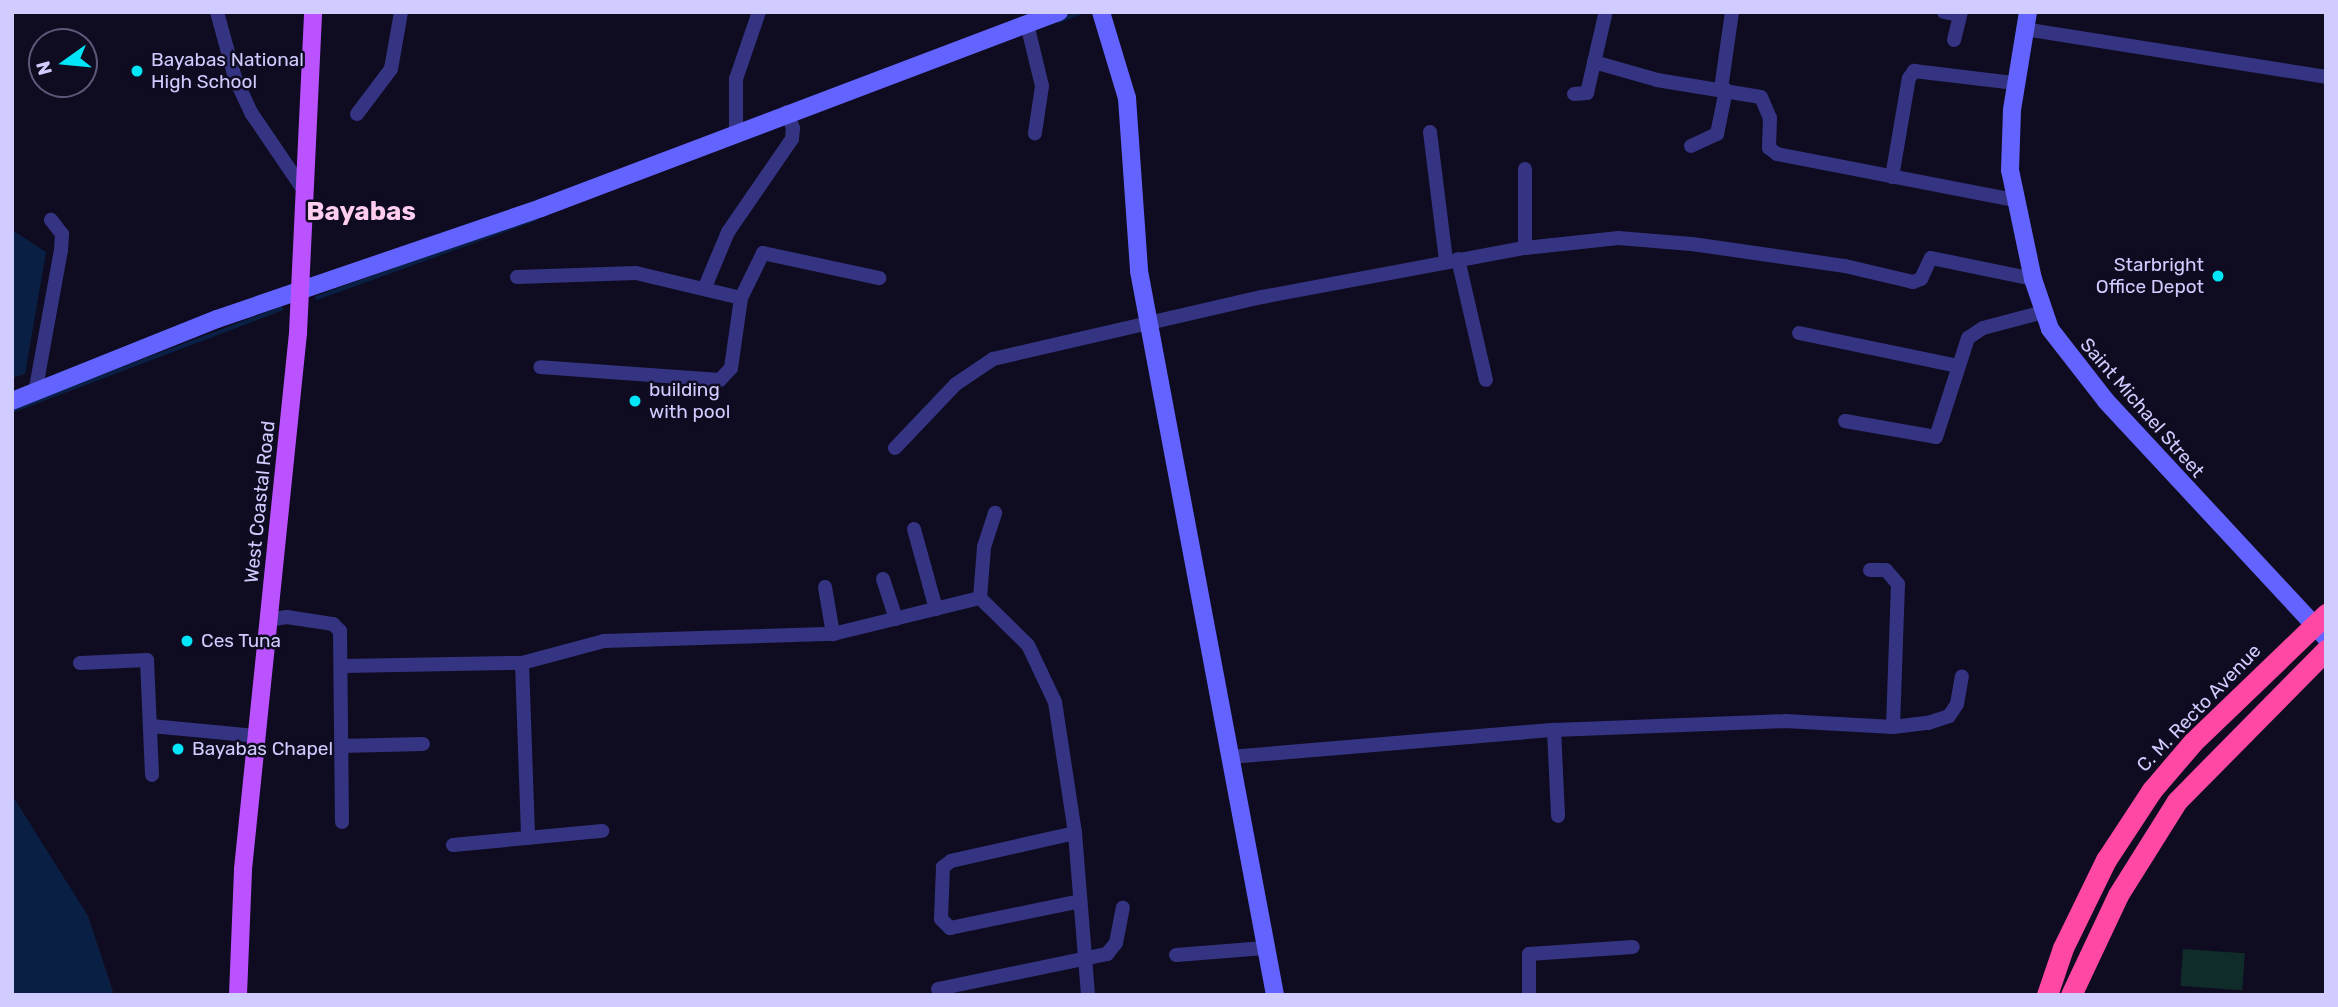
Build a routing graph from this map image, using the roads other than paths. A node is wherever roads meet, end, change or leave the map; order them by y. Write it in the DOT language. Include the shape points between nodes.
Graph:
graph roads {
  1 [pos="217,12"];
  2 [pos="313,12"];
  3 [pos="401,12"];
  4 [pos="759,12"];
  5 [pos="1059,12"];
  6 [pos="1101,12"];
  7 [pos="1732,12"];
  8 [pos="1944,12"];
  9 [pos="1961,14"];
  10 [pos="1605,15"];
  11 [pos="2026,21"];
  12 [pos="1030,31"];
  13 [pos="1954,40"];
  14 [pos="1594,62"];
  15 [pos="2326,77"];
  16 [pos="2015,83"];
  17 [pos="1724,90"];
  18 [pos="1574,94"];
  19 [pos="357,114"];
  20 [pos="790,119"];
  21 [pos="736,131"];
  22 [pos="1430,132"];
  23 [pos="1035,134"];
  24 [pos="1691,146"];
  25 [pos="1525,169"];
  26 [pos="1892,177"];
  27 [pos="305,192"];
  28 [pos="2014,200"];
  29 [pos="51,220"];
  30 [pos="1525,248"];
  31 [pos="1452,260"];
  32 [pos="517,277"];
  33 [pos="879,278"];
  34 [pos="2033,279"];
  35 [pos="705,287"];
  36 [pos="300,294"];
  37 [pos="741,298"];
  38 [pos="2043,312"];
  39 [pos="1148,323"];
  40 [pos="1799,333"];
  41 [pos="1959,366"];
  42 [pos="540,367"];
  43 [pos="1486,380"];
  44 [pos="35,393"];
  45 [pos="12,401"];
  46 [pos="1845,421"];
  47 [pos="894,448"];
  48 [pos="995,513"];
  49 [pos="914,529"];
  50 [pos="1870,570"];
  51 [pos="883,579"];
  52 [pos="825,587"];
  53 [pos="979,598"];
  54 [pos="936,609"];
  55 [pos="896,619"];
  56 [pos="268,620"];
  57 [pos="2322,626"];
  58 [pos="833,634"];
  59 [pos="2326,650"];
  60 [pos="80,663"];
  61 [pos="522,663"];
  62 [pos="343,666"];
  63 [pos="1962,676"];
  64 [pos="151,726"];
  65 [pos="1893,727"];
  66 [pos="1554,730"];
  67 [pos="256,736"];
  68 [pos="424,744"];
  69 [pos="340,746"];
  70 [pos="1230,757"];
  71 [pos="152,775"];
  72 [pos="1558,816"];
  73 [pos="342,822"];
  74 [pos="602,831"];
  75 [pos="1075,834"];
  76 [pos="528,838"];
  77 [pos="453,845"];
  78 [pos="1080,901"];
  79 [pos="1123,908"];
  80 [pos="1633,947"];
  81 [pos="1265,948"];
  82 [pos="1176,956"];
  83 [pos="1083,961"];
  84 [pos="939,989"];
  85 [pos="238,995"];
  86 [pos="1088,995"];
  87 [pos="1275,995"];
  88 [pos="1529,995"];
  89 [pos="2047,995"];
  90 [pos="2071,995"];
  1 -- 27 [label="street" via="246,102 286,171"];
  2 -- 27 [label="main road, West Coastal Road"];
  3 -- 19 [label="street" via="391,69"];
  4 -- 21 [label="street" via="734,89"];
  5 -- 12 [label="street"];
  6 -- 39 [label="street" via="1127,98 1139,271"];
  7 -- 17 [label="street"];
  8 -- 9 [label="street"];
  9 -- 13 [label="street"];
  10 -- 14 [label="street"];
  11 -- 15 [label="street"];
  11 -- 16 [label="street, Saint Michael Street"];
  12 -- 20 [label="street"];
  12 -- 23 [label="street" via="1042,86"];
  14 -- 17 [label="street" via="1657,80"];
  14 -- 18 [label="street" via="1587,93"];
  16 -- 26 [label="street" via="1914,71"];
  16 -- 28 [label="street, Saint Michael Street" via="2009,154"];
  17 -- 24 [label="street" via="1717,134"];
  17 -- 26 [label="street" via="1752,94 1766,102 1770,151"];
  20 -- 21 [label="street"];
  20 -- 35 [label="street" via="792,139 729,232"];
  21 -- 36 [label="street" via="541,208"];
  22 -- 31 [label="street"];
  25 -- 30 [label="street"];
  26 -- 28 [label="street"];
  27 -- 36 [label="main road, West Coastal Road"];
  28 -- 34 [label="street, Saint Michael Street"];
  29 -- 44 [label="street" via="62,234 61,250"];
  30 -- 31 [label="street"];
  30 -- 34 [label="street" via="1618,239 1692,244 1833,264 1913,282 1921,279 1931,258"];
  31 -- 39 [label="street"];
  31 -- 43 [label="street"];
  32 -- 35 [label="street" via="606,271"];
  33 -- 37 [label="street" via="763,253"];
  34 -- 38 [label="street, Saint Michael Street"];
  35 -- 37 [label="street"];
  36 -- 44 [label="street" via="217,319"];
  36 -- 56 [label="main road, West Coastal Road"];
  37 -- 42 [label="street" via="731,368 720,380"];
  38 -- 41 [label="street" via="1973,334"];
  38 -- 57 [label="street, Saint Michael Street" via="2055,338 2093,388"];
  39 -- 47 [label="street" via="987,362 956,384"];
  39 -- 70 [label="street"];
  40 -- 41 [label="street"];
  41 -- 46 [label="street" via="1936,437"];
  44 -- 45 [label="street"];
  48 -- 53 [label="street" via="984,547"];
  49 -- 54 [label="street"];
  50 -- 65 [label="street" via="1886,570 1898,584"];
  51 -- 55 [label="street"];
  52 -- 58 [label="street"];
  53 -- 54 [label="street"];
  53 -- 75 [label="street" via="1028,645 1048,679"];
  54 -- 55 [label="street"];
  55 -- 58 [label="street"];
  56 -- 62 [label="street" via="287,617 337,627"];
  56 -- 67 [label="main road, West Coastal Road"];
  57 -- 89 [label="highway, C. M. Recto Avenue" via="2193,742 2152,790 2095,881"];
  58 -- 61 [label="street" via="604,641"];
  59 -- 90 [label="highway" via="2177,802 2118,895"];
  60 -- 64 [label="street" via="147,660"];
  61 -- 62 [label="street"];
  61 -- 76 [label="street"];
  62 -- 69 [label="street"];
  63 -- 65 [label="street" via="1957,704 1948,716"];
  64 -- 67 [label="street"];
  64 -- 71 [label="street"];
  65 -- 66 [label="street" via="1785,721"];
  66 -- 70 [label="street"];
  66 -- 72 [label="street"];
  67 -- 85 [label="main road, West Coastal Road" via="242,881"];
  68 -- 69 [label="street"];
  69 -- 73 [label="street"];
  70 -- 81 [label="street"];
  74 -- 76 [label="street"];
  75 -- 78 [label="street"];
  75 -- 78 [label="street" via="951,861 943,867 941,919 950,928"];
  76 -- 77 [label="street"];
  78 -- 83 [label="street"];
  79 -- 83 [label="street" via="1116,943 1107,954"];
  80 -- 88 [label="street" via="1529,954"];
  81 -- 82 [label="street"];
  81 -- 87 [label="street"];
  83 -- 84 [label="street"];
  83 -- 86 [label="street"];
}
